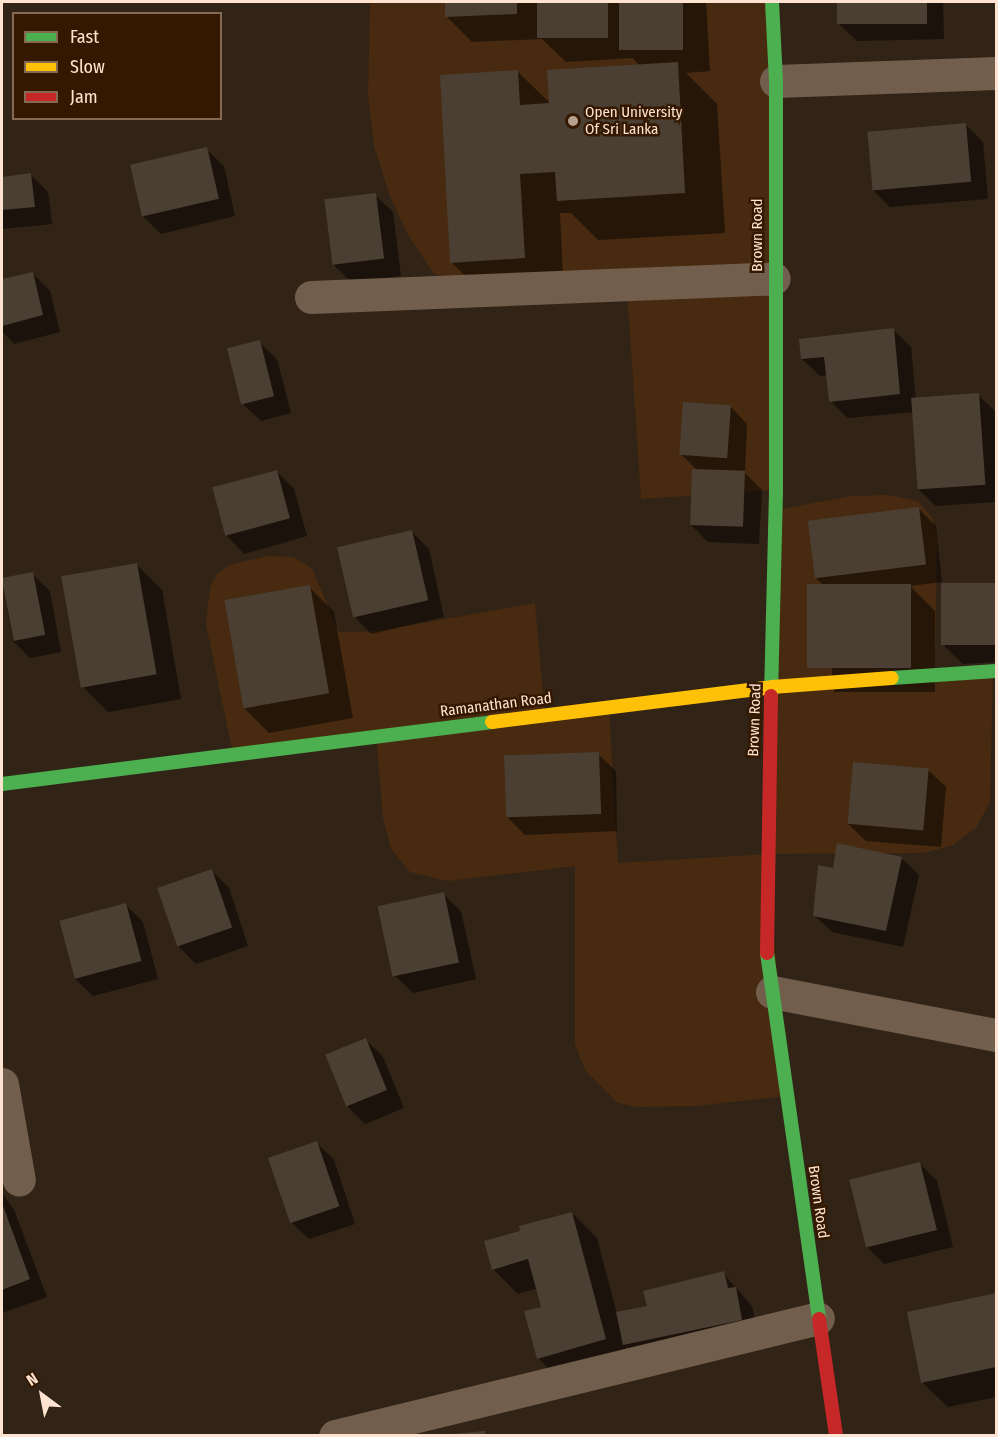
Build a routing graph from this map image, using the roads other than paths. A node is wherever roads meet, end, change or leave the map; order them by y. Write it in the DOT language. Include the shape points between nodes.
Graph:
graph roads {
  1 [pos="772,2"];
  2 [pos="996,73"];
  3 [pos="776,81"];
  4 [pos="774,278"];
  5 [pos="311,297"];
  6 [pos="996,671"];
  7 [pos="772,687"];
  8 [pos="2,784"];
  9 [pos="772,992"];
  10 [pos="996,1035"];
  11 [pos="2,1084"];
  12 [pos="19,1180"];
  13 [pos="818,1318"];
  14 [pos="335,1436"];
  15 [pos="836,1436"];
  1 -- 3 [label="street, Brown Road"];
  2 -- 3 [label="street"];
  3 -- 4 [label="street, Brown Road"];
  4 -- 5 [label="street"];
  4 -- 7 [label="street, Brown Road" via="776,490"];
  6 -- 7 [label="street, Ramanathan Road"];
  7 -- 8 [label="street, Ramanathan Road"];
  7 -- 9 [label="street, Brown Road" via="765,937"];
  9 -- 10 [label="street"];
  9 -- 13 [label="street, Brown Road"];
  11 -- 12 [label="street"];
  13 -- 14 [label="street"];
  13 -- 15 [label="street, Brown Road"];
}
